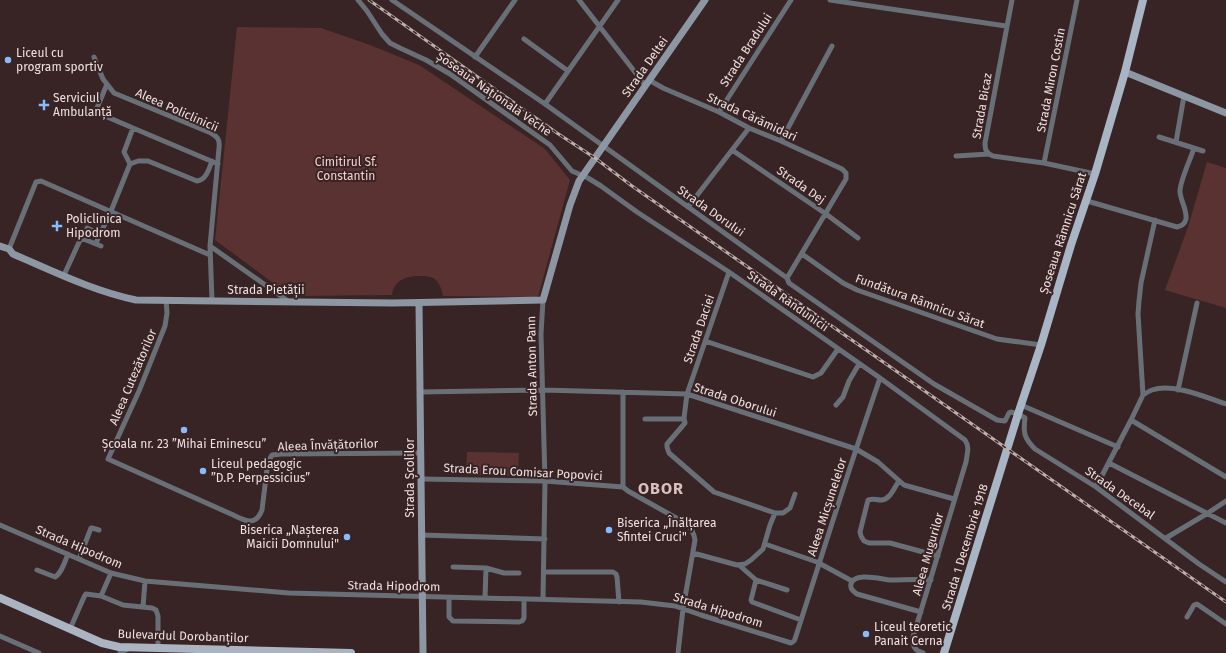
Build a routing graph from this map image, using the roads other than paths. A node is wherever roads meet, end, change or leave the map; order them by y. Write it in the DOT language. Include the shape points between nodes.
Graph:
graph roads {
  1 [pos="358,0"];
  2 [pos="392,0"];
  3 [pos="515,0"];
  4 [pos="579,0"];
  5 [pos="618,0"];
  6 [pos="705,0"];
  7 [pos="791,0"];
  8 [pos="830,0"];
  9 [pos="1012,0"];
  10 [pos="1077,0"];
  11 [pos="1143,0"];
  12 [pos="841,1"];
  13 [pos="1006,26"];
  14 [pos="599,27"];
  15 [pos="524,39"];
  16 [pos="832,46"];
  17 [pos="94,57"];
  18 [pos="476,57"];
  19 [pos="568,71"];
  20 [pos="1125,72"];
  21 [pos="647,83"];
  22 [pos="107,84"];
  23 [pos="1184,96"];
  24 [pos="545,104"];
  25 [pos="719,112"];
  26 [pos="1226,113"];
  27 [pos="133,128"];
  28 [pos="749,128"];
  29 [pos="1159,137"];
  30 [pos="781,141"];
  31 [pos="1176,142"];
  32 [pos="604,146"];
  33 [pos="1194,148"];
  34 [pos="732,150"];
  35 [pos="1203,151"];
  36 [pos="989,154"];
  37 [pos="956,156"];
  38 [pos="215,162"];
  39 [pos="1044,163"];
  40 [pos="130,164"];
  41 [pos="1095,174"];
  42 [pos="583,176"];
  43 [pos="1087,201"];
  44 [pos="688,207"];
  45 [pos="112,211"];
  46 [pos="826,214"];
  47 [pos="92,218"];
  48 [pos="1155,220"];
  49 [pos="105,224"];
  50 [pos="87,228"];
  51 [pos="100,234"];
  52 [pos="858,238"];
  53 [pos="0,246"];
  54 [pos="210,246"];
  55 [pos="9,249"];
  56 [pos="802,254"];
  57 [pos="210,255"];
  58 [pos="729,272"];
  59 [pos="64,275"];
  60 [pos="787,278"];
  61 [pos="166,300"];
  62 [pos="543,300"];
  63 [pos="212,301"];
  64 [pos="288,301"];
  65 [pos="419,303"];
  66 [pos="1197,303"];
  67 [pos="705,341"];
  68 [pos="1041,345"];
  69 [pos="838,349"];
  70 [pos="860,364"];
  71 [pos="880,378"];
  72 [pos="543,390"];
  73 [pos="1178,390"];
  74 [pos="420,392"];
  75 [pos="623,392"];
  76 [pos="687,394"];
  77 [pos="1143,395"];
  78 [pos="1226,404"];
  79 [pos="1021,405"];
  80 [pos="836,406"];
  81 [pos="1018,414"];
  82 [pos="645,419"];
  83 [pos="684,419"];
  84 [pos="1131,420"];
  85 [pos="1118,447"];
  86 [pos="856,449"];
  87 [pos="421,452"];
  88 [pos="967,455"];
  89 [pos="108,459"];
  90 [pos="1109,463"];
  91 [pos="1000,472"];
  92 [pos="1226,477"];
  93 [pos="421,478"];
  94 [pos="545,481"];
  95 [pos="898,481"];
  96 [pos="623,487"];
  97 [pos="1096,487"];
  98 [pos="795,494"];
  99 [pos="954,499"];
  100 [pos="1226,501"];
  101 [pos="1208,513"];
  102 [pos="775,514"];
  103 [pos="1226,523"];
  104 [pos="0,525"];
  105 [pos="100,530"];
  106 [pos="421,535"];
  107 [pos="545,538"];
  108 [pos="1166,538"];
  109 [pos="765,544"];
  110 [pos="693,553"];
  111 [pos="68,554"];
  112 [pos="938,556"];
  113 [pos="79,559"];
  114 [pos="820,563"];
  115 [pos="739,565"];
  116 [pos="453,567"];
  117 [pos="486,568"];
  118 [pos="37,570"];
  119 [pos="544,572"];
  120 [pos="111,573"];
  121 [pos="519,573"];
  122 [pos="756,580"];
  123 [pos="931,580"];
  124 [pos="852,581"];
  125 [pos="144,582"];
  126 [pos="1226,582"];
  127 [pos="787,590"];
  128 [pos="101,596"];
  129 [pos="422,597"];
  130 [pos="0,598"];
  131 [pos="449,598"];
  132 [pos="485,598"];
  133 [pos="524,599"];
  134 [pos="543,599"];
  135 [pos="619,602"];
  136 [pos="143,607"];
  137 [pos="683,609"];
  138 [pos="921,612"];
  139 [pos="1186,617"];
  140 [pos="801,620"];
  141 [pos="1226,624"];
  142 [pos="70,629"];
  143 [pos="0,636"];
  144 [pos="792,643"];
  145 [pos="131,647"];
  146 [pos="158,648"];
  147 [pos="39,653"];
  148 [pos="120,653"];
  149 [pos="351,653"];
  150 [pos="423,653"];
  151 [pos="678,653"];
  152 [pos="923,653"];
  153 [pos="944,653"];
  1 -- 42 [label="street, Șoseaua Națională Veche" via="390,43 450,74 550,145 572,172"];
  2 -- 18 [label="street, Strada Dorului"];
  3 -- 18 [label="street"];
  4 -- 14 [label="street, Strada Cărămidari"];
  5 -- 14 [label="street"];
  6 -- 21 [label="street, Strada Deltei"];
  7 -- 25 [label="street, Strada Bradului"];
  8 -- 12 [label="street"];
  9 -- 13 [label="street, Strada Bicaz"];
  10 -- 39 [label="street, Strada Miron Costin"];
  11 -- 20 [label="main road, Șoseaua Râmnicu Sărat"];
  12 -- 13 [label="street"];
  13 -- 36 [label="street, Strada Bicaz" via="985,144"];
  14 -- 19 [label="street"];
  14 -- 21 [label="street, Strada Cărămidari"];
  15 -- 19 [label="street"];
  16 -- 30 [label="street"];
  17 -- 22 [label="street, Aleea Policlinicii"];
  18 -- 24 [label="street, Strada Dorului"];
  19 -- 24 [label="street"];
  20 -- 23 [label="street"];
  20 -- 41 [label="main road, Șoseaua Râmnicu Sărat"];
  21 -- 25 [label="street, Strada Cărămidari"];
  21 -- 32 [label="street, Strada Deltei"];
  22 -- 27 [label="street" via="97,108 98,113"];
  22 -- 38 [label="street, Aleea Policlinicii" via="114,93 215,135 220,142"];
  23 -- 26 [label="street"];
  23 -- 31 [label="street"];
  24 -- 32 [label="street, Strada Dorului"];
  25 -- 28 [label="street, Strada Cărămidari"];
  27 -- 38 [label="street"];
  27 -- 40 [label="street" via="124,152"];
  28 -- 30 [label="street, Strada Cărămidari"];
  28 -- 34 [label="street"];
  29 -- 31 [label="street"];
  30 -- 46 [label="street, Strada Cărămidari" via="846,173 846,179"];
  31 -- 33 [label="street"];
  32 -- 42 [label="street, Strada Anton Pann"];
  32 -- 44 [label="street, Strada Dorului"];
  33 -- 35 [label="street"];
  33 -- 48 [label="street" via="1181,186 1185,223 1177,226"];
  34 -- 44 [label="street"];
  34 -- 46 [label="street, Strada Dej"];
  36 -- 37 [label="street"];
  36 -- 39 [label="street, Strada Bicaz"];
  38 -- 40 [label="street, Aleea Policlinicii" via="205,177 197,181 148,161"];
  38 -- 54 [label="street, Aleea Policlinicii"];
  39 -- 41 [label="street, Strada Bicaz"];
  40 -- 45 [label="street"];
  41 -- 43 [label="main road, Șoseaua Râmnicu Sărat"];
  42 -- 58 [label="street, Strada Rândunicii"];
  42 -- 62 [label="street, Strada Anton Pann" via="570,205"];
  43 -- 48 [label="street"];
  43 -- 68 [label="main road, Șoseaua Râmnicu Sărat"];
  44 -- 60 [label="street, Strada Dorului"];
  45 -- 49 [label="street"];
  45 -- 55 [label="street" via="45,182 36,182"];
  45 -- 57 [label="street"];
  46 -- 52 [label="street, Strada Dej"];
  46 -- 56 [label="street"];
  47 -- 49 [label="street"];
  48 -- 77 [label="street" via="1141,283 1138,314"];
  49 -- 51 [label="street"];
  50 -- 51 [label="street"];
  51 -- 59 [label="street" via="98,245 81,238"];
  53 -- 55 [label="street, Strada Pietății"];
  54 -- 57 [label="street, Aleea Policlinicii"];
  54 -- 64 [label="street"];
  55 -- 59 [label="street, Strada Pietății" via="13,254"];
  56 -- 60 [label="street"];
  56 -- 68 [label="street, Fundătura Râmnicu Sărat" via="857,290 997,338"];
  57 -- 63 [label="street, Aleea Policlinicii"];
  58 -- 67 [label="street, Strada Daciei"];
  58 -- 69 [label="street, Strada Rândunicii"];
  59 -- 61 [label="street, Strada Pietății" via="136,300"];
  60 -- 81 [label="street, Strada Dorului" via="789,283 955,397 1000,421 1004,421 1011,412"];
  61 -- 63 [label="street, Strada Pietății"];
  61 -- 89 [label="street, Aleea Cutezătorilor" via="165,326"];
  62 -- 65 [label="street, Strada Pietății"];
  62 -- 72 [label="street, Strada Anton Pann"];
  63 -- 64 [label="street, Strada Pietății"];
  64 -- 65 [label="street, Strada Pietății"];
  65 -- 74 [label="street, Strada Școlilor"];
  66 -- 73 [label="street"];
  67 -- 69 [label="street" via="813,377 821,373"];
  67 -- 76 [label="street, Strada Daciei"];
  68 -- 79 [label="main road, Șoseaua Râmnicu Sărat"];
  69 -- 70 [label="street, Strada Rândunicii"];
  70 -- 71 [label="street, Strada Rândunicii"];
  70 -- 80 [label="street"];
  71 -- 86 [label="street, Aleea Micșunelelor"];
  71 -- 88 [label="street, Strada Rândunicii" via="963,438 968,445"];
  72 -- 74 [label="street, Strada Oborului"];
  72 -- 75 [label="street, Strada Oborului"];
  72 -- 94 [label="street, Strada Anton Pann"];
  73 -- 77 [label="street" via="1163,388 1151,390"];
  73 -- 78 [label="street"];
  74 -- 87 [label="street, Strada Școlilor"];
  75 -- 76 [label="street, Strada Oborului"];
  75 -- 96 [label="street"];
  76 -- 83 [label="street, Strada Daciei"];
  76 -- 86 [label="street, Strada Oborului"];
  77 -- 84 [label="street"];
  79 -- 81 [label="main road, Șoseaua Râmnicu Sărat"];
  79 -- 85 [label="street"];
  81 -- 91 [label="main road, Șoseaua Râmnicu Sărat"];
  81 -- 97 [label="street, Strada Decebal" via="1025,418 1025,435 1035,449"];
  82 -- 83 [label="street"];
  83 -- 102 [label="street" via="685,423 667,444 669,453 714,492"];
  84 -- 85 [label="street"];
  84 -- 92 [label="street"];
  85 -- 90 [label="street"];
  86 -- 95 [label="street, Strada Oborului" via="878,462"];
  86 -- 114 [label="street, Aleea Micșunelelor"];
  87 -- 89 [label="street, Aleea Învățătorilor" via="272,456 268,462 262,510 260,516 253,521 245,520"];
  87 -- 93 [label="street, Strada Școlilor"];
  88 -- 99 [label="street, Aleea Mugurilor"];
  90 -- 97 [label="street"];
  90 -- 101 [label="street"];
  91 -- 153 [label="main road, Strada 1 Decembrie 1918"];
  93 -- 94 [label="street, Strada Erou Comisar Popovici"];
  93 -- 106 [label="street, Strada Școlilor"];
  94 -- 96 [label="street, Strada Erou Comisar Popovici"];
  94 -- 107 [label="street, Strada Anton Pann"];
  95 -- 99 [label="street, Strada Oborului" via="911,488"];
  95 -- 112 [label="street" via="886,499 868,500 861,536 869,543 890,543"];
  96 -- 110 [label="street" via="687,524 692,529 695,540"];
  97 -- 108 [label="street, Strada Decebal"];
  98 -- 102 [label="street" via="790,508 783,513"];
  99 -- 112 [label="street, Aleea Mugurilor"];
  100 -- 101 [label="street"];
  101 -- 103 [label="street"];
  101 -- 108 [label="street"];
  102 -- 109 [label="street"];
  104 -- 111 [label="street, Strada Hipodrom"];
  105 -- 113 [label="street" via="91,528"];
  106 -- 107 [label="street"];
  106 -- 129 [label="street, Strada Școlilor"];
  107 -- 119 [label="street, Strada Anton Pann"];
  108 -- 126 [label="street, Strada Decebal"];
  109 -- 114 [label="street"];
  109 -- 115 [label="street" via="751,560"];
  110 -- 115 [label="street"];
  110 -- 137 [label="street"];
  111 -- 113 [label="street, Strada Hipodrom"];
  111 -- 118 [label="street" via="57,576"];
  112 -- 123 [label="street, Aleea Mugurilor"];
  113 -- 120 [label="street, Strada Hipodrom"];
  114 -- 124 [label="street"];
  114 -- 140 [label="street, Aleea Micșunelelor"];
  115 -- 122 [label="street"];
  116 -- 117 [label="street"];
  117 -- 121 [label="street" via="504,573"];
  117 -- 132 [label="street"];
  119 -- 134 [label="street, Strada Anton Pann"];
  119 -- 135 [label="street" via="613,572 618,577"];
  120 -- 125 [label="street, Strada Hipodrom"];
  120 -- 128 [label="street"];
  122 -- 127 [label="street"];
  122 -- 140 [label="street" via="752,602"];
  123 -- 124 [label="street" via="862,577"];
  123 -- 138 [label="street, Aleea Mugurilor"];
  124 -- 138 [label="street" via="852,591 856,594"];
  125 -- 129 [label="street, Strada Hipodrom" via="268,592"];
  125 -- 136 [label="street"];
  128 -- 136 [label="street" via="123,605"];
  128 -- 142 [label="street" via="86,594"];
  129 -- 131 [label="street, Strada Hipodrom"];
  129 -- 150 [label="street, Strada Școlilor"];
  130 -- 142 [label="main road, Bulevardul Dorobanților"];
  131 -- 132 [label="street, Strada Hipodrom"];
  131 -- 133 [label="street" via="449,617 453,621 519,622 524,618"];
  132 -- 133 [label="street, Strada Hipodrom"];
  133 -- 134 [label="street, Strada Hipodrom"];
  134 -- 135 [label="street, Strada Hipodrom"];
  135 -- 137 [label="street, Strada Hipodrom" via="641,602"];
  136 -- 146 [label="street" via="156,610"];
  137 -- 144 [label="street, Strada Hipodrom"];
  137 -- 151 [label="street"];
  138 -- 152 [label="street, Aleea Mugurilor" via="912,642 916,650"];
  139 -- 141 [label="street" via="1197,604"];
  140 -- 144 [label="street, Aleea Micșunelelor"];
  142 -- 145 [label="main road, Bulevardul Dorobanților" via="108,645"];
  143 -- 147 [label="street"];
  145 -- 146 [label="main road, Bulevardul Dorobanților"];
  145 -- 148 [label="street"];
  146 -- 149 [label="main road, Bulevardul Dorobanților"];
}
